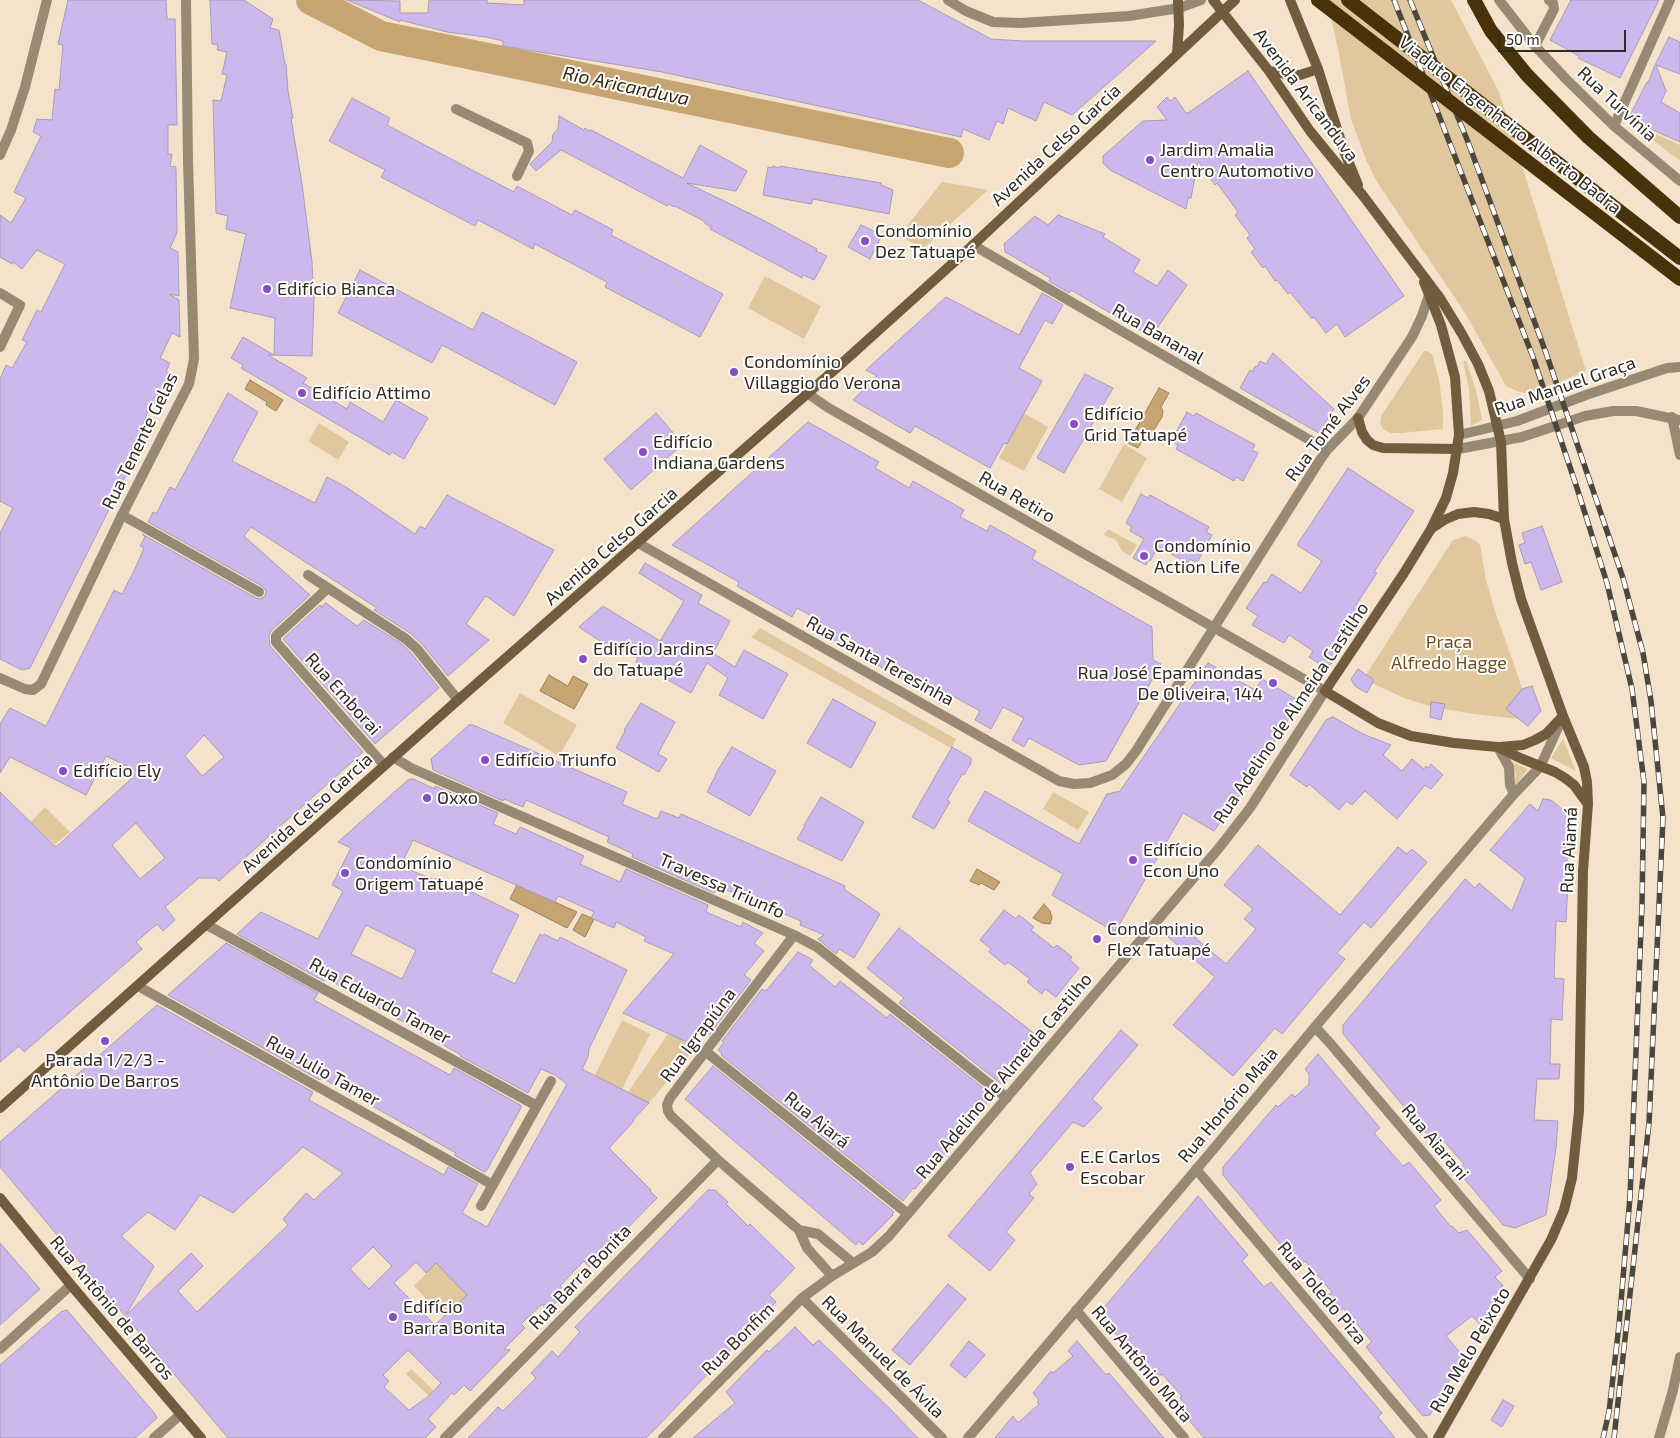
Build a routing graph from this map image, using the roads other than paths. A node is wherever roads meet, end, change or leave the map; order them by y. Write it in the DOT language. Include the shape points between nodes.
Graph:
graph roads {
  1 [pos="47,0"];
  2 [pos="186,0"];
  3 [pos="948,0"];
  4 [pos="1201,0"];
  5 [pos="1213,0"];
  6 [pos="1235,0"];
  7 [pos="1290,0"];
  8 [pos="1318,0"];
  9 [pos="1348,0"];
  10 [pos="1474,0"];
  11 [pos="1499,0"];
  12 [pos="1549,0"];
  13 [pos="1670,0"];
  14 [pos="1178,4"];
  15 [pos="1223,11"];
  16 [pos="1536,46"];
  17 [pos="1177,54"];
  18 [pos="1318,69"];
  19 [pos="1269,70"];
  20 [pos="456,108"];
  21 [pos="1614,126"];
  22 [pos="0,156"];
  23 [pos="517,176"];
  24 [pos="1680,181"];
  25 [pos="1364,197"];
  26 [pos="1680,217"];
  27 [pos="973,245"];
  28 [pos="1680,258"];
  29 [pos="1421,275"];
  30 [pos="1680,279"];
  31 [pos="0,293"];
  32 [pos="1429,295"];
  33 [pos="0,347"];
  34 [pos="1680,361"];
  35 [pos="1680,367"];
  36 [pos="1667,368"];
  37 [pos="807,394"];
  38 [pos="1358,418"];
  39 [pos="1676,419"];
  40 [pos="1498,427"];
  41 [pos="1459,435"];
  42 [pos="1501,442"];
  43 [pos="1458,449"];
  44 [pos="1327,450"];
  45 [pos="1680,455"];
  46 [pos="122,515"];
  47 [pos="1504,519"];
  48 [pos="1431,529"];
  49 [pos="638,543"];
  50 [pos="308,575"];
  51 [pos="328,588"];
  52 [pos="259,592"];
  53 [pos="1213,627"];
  54 [pos="0,678"];
  55 [pos="1326,691"];
  56 [pos="458,700"];
  57 [pos="1563,716"];
  58 [pos="1498,747"];
  59 [pos="393,758"];
  60 [pos="384,765"];
  61 [pos="1540,767"];
  62 [pos="1112,775"];
  63 [pos="1514,794"];
  64 [pos="1588,804"];
  65 [pos="207,925"];
  66 [pos="794,935"];
  67 [pos="138,986"];
  68 [pos="1315,1027"];
  69 [pos="705,1051"];
  70 [pos="552,1081"];
  71 [pos="1006,1098"];
  72 [pos="537,1106"];
  73 [pos="0,1108"];
  74 [pos="718,1160"];
  75 [pos="1196,1169"];
  76 [pos="493,1185"];
  77 [pos="0,1198"];
  78 [pos="481,1206"];
  79 [pos="908,1214"];
  80 [pos="798,1230"];
  81 [pos="854,1263"];
  82 [pos="842,1270"];
  83 [pos="832,1276"];
  84 [pos="1530,1279"];
  85 [pos="71,1284"];
  86 [pos="802,1298"];
  87 [pos="1076,1310"];
  88 [pos="0,1349"];
  89 [pos="1680,1357"];
  90 [pos="1676,1388"];
  91 [pos="181,1414"];
  92 [pos="154,1438"];
  93 [pos="201,1438"];
  94 [pos="445,1438"];
  95 [pos="663,1438"];
  96 [pos="942,1438"];
  97 [pos="968,1438"];
  98 [pos="1184,1438"];
  99 [pos="1423,1438"];
  100 [pos="1438,1438"];
  101 [pos="1659,1438"];
  1 -- 22 [label="street" via="25,87"];
  2 -- 46 [label="street, Rua Tenente Gelas" via="194,360 189,384"];
  3 -- 14 [label="street" via="992,22 1021,23 1129,16"];
  4 -- 14 [label="street"];
  5 -- 15 [label="main road, Avenida Aricanduva"];
  6 -- 15 [label="main road, Avenida Celso Garcia"];
  7 -- 18 [label="main road, Avenida Aricanduva"];
  8 -- 30 [label="highway, Viaduto Engenheiro Alberto Badra, bridge"];
  9 -- 28 [label="highway, Viaduto Engenheiro Alberto Badra, bridge"];
  10 -- 26 [label="highway" via="1491,31 1527,75 1588,137"];
  11 -- 16 [label="street, Rua Turvínia"];
  12 -- 16 [label="street" via="1554,9"];
  13 -- 21 [label="street"];
  14 -- 17 [label="main road"];
  15 -- 17 [label="main road, Avenida Celso Garcia"];
  15 -- 19 [label="main road, Avenida Aricanduva"];
  16 -- 21 [label="street, Rua Turvínia"];
  17 -- 27 [label="main road, Avenida Celso Garcia"];
  18 -- 19 [label="main road" via="1291,75"];
  18 -- 25 [label="main road, Avenida Aricanduva" via="1344,151"];
  19 -- 25 [label="main road, Avenida Aricanduva" via="1310,131"];
  20 -- 23 [label="street" via="527,143 529,151"];
  21 -- 24 [label="street, Rua Turvínia"];
  25 -- 29 [label="main road, Avenida Aricanduva"];
  27 -- 37 [label="main road, Avenida Celso Garcia"];
  27 -- 44 [label="street, Rua Bananal"];
  29 -- 32 [label="main road, Avenida Aricanduva"];
  29 -- 40 [label="main road, Avenida Aricanduva" via="1440,298 1478,364 1489,390"];
  31 -- 33 [label="street" via="20,305"];
  32 -- 38 [label="street, Rua Tomé Alves" via="1412,337"];
  32 -- 41 [label="main road, Avenida Aricanduva" via="1455,377"];
  34 -- 36 [label="street"];
  35 -- 36 [label="street, Rua Manuel Graça"];
  36 -- 40 [label="street, Rua Manuel Graça"];
  37 -- 49 [label="main road, Avenida Celso Garcia"];
  37 -- 53 [label="street, Rua Retiro"];
  38 -- 43 [label="main road" via="1367,440 1383,448"];
  38 -- 44 [label="street, Rua Tomé Alves"];
  39 -- 42 [label="street, Rua Manuel Graça" via="1636,411 1613,411 1585,416"];
  39 -- 45 [label="street"];
  40 -- 41 [label="street, Rua Manuel Graça"];
  40 -- 42 [label="main road, Rua Aiamá"];
  41 -- 43 [label="main road, Rua Adelino de Almeida Castilho"];
  42 -- 43 [label="street, Rua Manuel Graça"];
  42 -- 47 [label="main road, Rua Aiamá"];
  43 -- 48 [label="main road, Rua Adelino de Almeida Castilho" via="1446,498"];
  44 -- 53 [label="street, Rua Tomé Alves"];
  46 -- 52 [label="street"];
  46 -- 54 [label="street, Rua Tenente Gelas" via="41,684 33,690 25,689"];
  47 -- 48 [label="main road" via="1474,512 1458,514"];
  47 -- 57 [label="main road, Rua Aiamá" via="1521,599"];
  48 -- 55 [label="main road, Rua Adelino de Almeida Castilho"];
  49 -- 56 [label="main road, Avenida Celso Garcia"];
  49 -- 62 [label="street, Rua Santa Teresinha" via="1059,781 1090,783"];
  50 -- 51 [label="street"];
  51 -- 56 [label="street" via="406,639"];
  51 -- 60 [label="street, Rua Emborai" via="276,636 277,645"];
  53 -- 55 [label="street, Rua Retiro"];
  53 -- 62 [label="street, Rua Tomé Alves" via="1136,751"];
  55 -- 58 [label="main road" via="1378,722 1411,736 1454,744"];
  55 -- 71 [label="street, Rua Adelino de Almeida Castilho" via="1250,808"];
  56 -- 59 [label="main road, Avenida Celso Garcia"];
  57 -- 58 [label="main road" via="1551,730 1535,740"];
  57 -- 61 [label="street, Rua Honório Maia"];
  57 -- 64 [label="main road, Rua Aiamá" via="1584,767"];
  58 -- 61 [label="main road"];
  58 -- 63 [label="street" via="1509,767"];
  59 -- 60 [label="main road, Avenida Celso Garcia"];
  59 -- 66 [label="street, Travessa Triunfo"];
  60 -- 65 [label="main road, Avenida Celso Garcia"];
  61 -- 63 [label="street, Rua Honório Maia"];
  61 -- 64 [label="main road" via="1565,778"];
  63 -- 68 [label="street, Rua Honório Maia"];
  64 -- 84 [label="main road, Rua Aiamá" via="1583,871 1577,1148 1564,1210"];
  65 -- 67 [label="main road, Avenida Celso Garcia"];
  65 -- 72 [label="street, Rua Eduardo Tamer"];
  66 -- 69 [label="street, Rua Igrapiúna"];
  66 -- 71 [label="street, Travessa Triunfo" via="834,960"];
  67 -- 73 [label="main road, Avenida Celso Garcia"];
  67 -- 76 [label="street, Rua Julio Tamer"];
  68 -- 75 [label="street, Rua Honório Maia"];
  68 -- 84 [label="street, Rua Aiarani"];
  69 -- 74 [label="street, Rua Igrapiúna" via="667,1105 671,1116"];
  69 -- 79 [label="street, Rua Ajará"];
  70 -- 72 [label="street"];
  71 -- 79 [label="street, Rua Adelino de Almeida Castilho"];
  72 -- 76 [label="street"];
  74 -- 80 [label="street, Rua Igrapiúna"];
  74 -- 94 [label="street, Rua Barra Bonita"];
  75 -- 87 [label="street, Rua Honório Maia"];
  75 -- 99 [label="street, Rua Toledo Piza"];
  76 -- 78 [label="street"];
  77 -- 85 [label="main road, Rua Antônio de Barros"];
  79 -- 81 [label="street, Rua Adelino de Almeida Castilho" via="890,1236"];
  80 -- 81 [label="street, Rua Igrapiúna" via="818,1234"];
  80 -- 83 [label="street, Rua Igrapiúna" via="807,1248"];
  81 -- 82 [label="street, Rua Adelino de Almeida Castilho"];
  82 -- 83 [label="street, Rua Bonfim"];
  83 -- 86 [label="street, Rua Bonfim"];
  84 -- 100 [label="main road, Rua Melo Peixoto"];
  85 -- 88 [label="street"];
  85 -- 91 [label="main road, Rua Antônio de Barros"];
  86 -- 95 [label="street, Rua Bonfim"];
  86 -- 96 [label="street, Rua Manuel de Ávila"];
  87 -- 97 [label="street, Rua Honório Maia"];
  87 -- 98 [label="street, Rua Antônio Mota"];
  89 -- 90 [label="street"];
  90 -- 101 [label="street"];
  91 -- 92 [label="street"];
  91 -- 93 [label="main road, Rua Antônio de Barros"];
}
